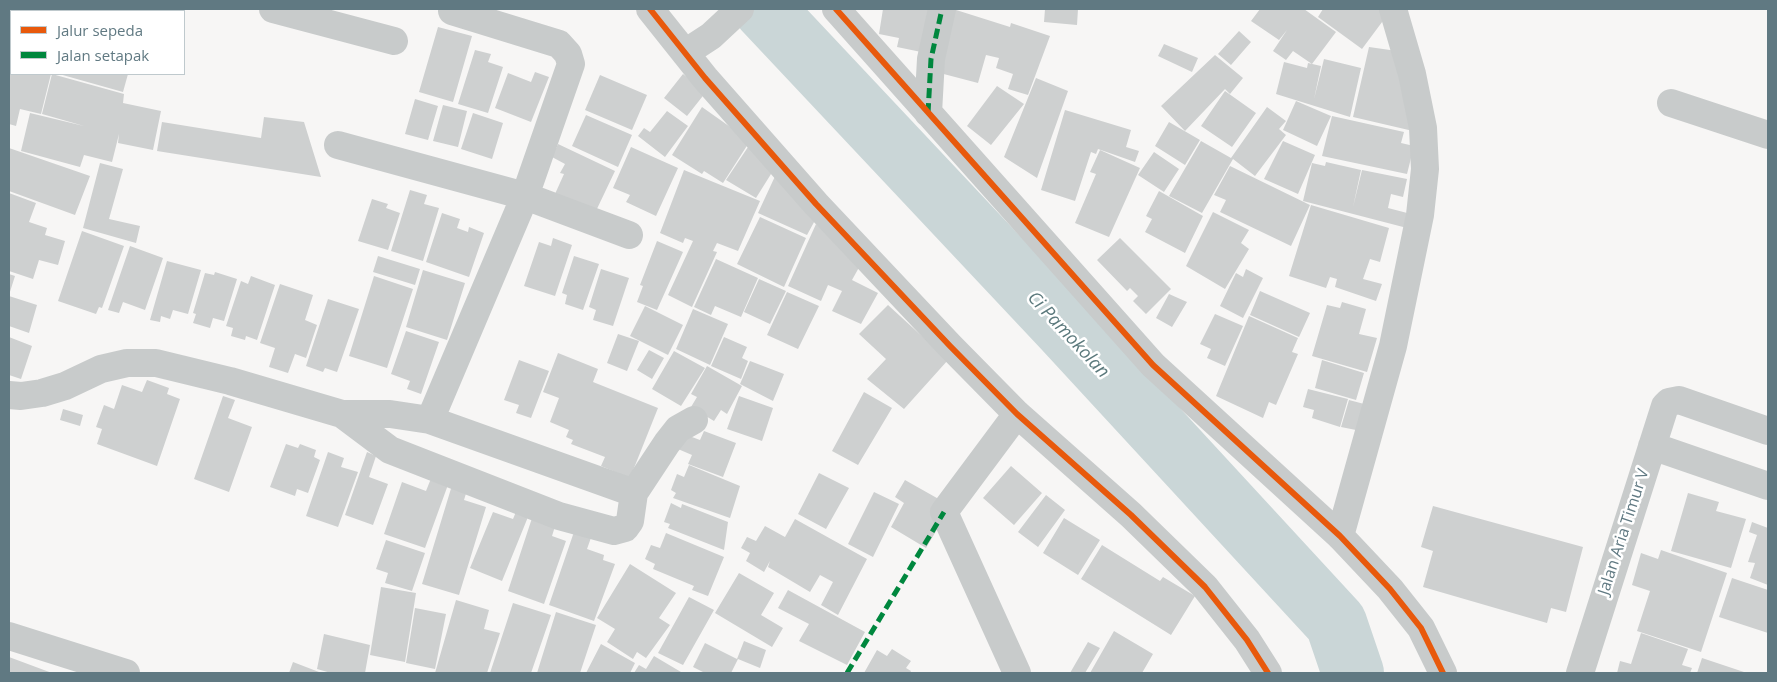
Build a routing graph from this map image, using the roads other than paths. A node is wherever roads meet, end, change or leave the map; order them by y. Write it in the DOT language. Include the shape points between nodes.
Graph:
graph roads {
  1 [pos="274,9"];
  2 [pos="650,9"];
  3 [pos="740,9"];
  4 [pos="836,9"];
  5 [pos="942,9"];
  6 [pos="1393,9"];
  7 [pos="452,10"];
  8 [pos="394,41"];
  9 [pos="684,53"];
  10 [pos="1670,104"];
  11 [pos="928,114"];
  12 [pos="1768,135"];
  13 [pos="338,145"];
  14 [pos="525,196"];
  15 [pos="629,235"];
  16 [pos="9,395"];
  17 [pos="342,414"];
  18 [pos="1017,414"];
  19 [pos="430,420"];
  20 [pos="694,420"];
  21 [pos="1768,431"];
  22 [pos="1652,446"];
  23 [pos="1768,486"];
  24 [pos="634,493"];
  25 [pos="1340,536"];
  26 [pos="9,636"];
  27 [pos="126,673"];
  28 [pos="1016,673"];
  29 [pos="1268,673"];
  30 [pos="1443,673"];
  31 [pos="1580,673"];
  1 -- 8 [label="street"];
  2 -- 9 [label="street"];
  3 -- 9 [label="street" via="711,36"];
  4 -- 11 [label="street"];
  5 -- 11 [label="street" via="931,59"];
  6 -- 25 [label="street" via="1412,74 1423,128 1425,169 1420,215 1394,346"];
  7 -- 14 [label="street" via="559,44 568,54 571,64"];
  9 -- 18 [label="street" via="816,204"];
  10 -- 12 [label="street"];
  11 -- 25 [label="street" via="1153,365"];
  13 -- 14 [label="street"];
  14 -- 15 [label="street"];
  14 -- 19 [label="street"];
  16 -- 17 [label="street" via="42,393 118,365 156,363"];
  17 -- 19 [label="street" via="390,414"];
  17 -- 24 [label="street" via="390,450 559,516 602,529 614,531 625,528 632,512"];
  18 -- 28 [label="street" via="944,512"];
  18 -- 29 [label="street" via="1131,515 1205,587 1247,640"];
  19 -- 24 [label="street"];
  20 -- 24 [label="street" via="678,429"];
  21 -- 22 [label="street, Jalan Aria Timur V" via="1679,400 1665,406"];
  22 -- 23 [label="street"];
  22 -- 31 [label="street, Jalan Aria Timur V"];
  25 -- 30 [label="street" via="1390,589 1421,628"];
  26 -- 27 [label="street"];
}
